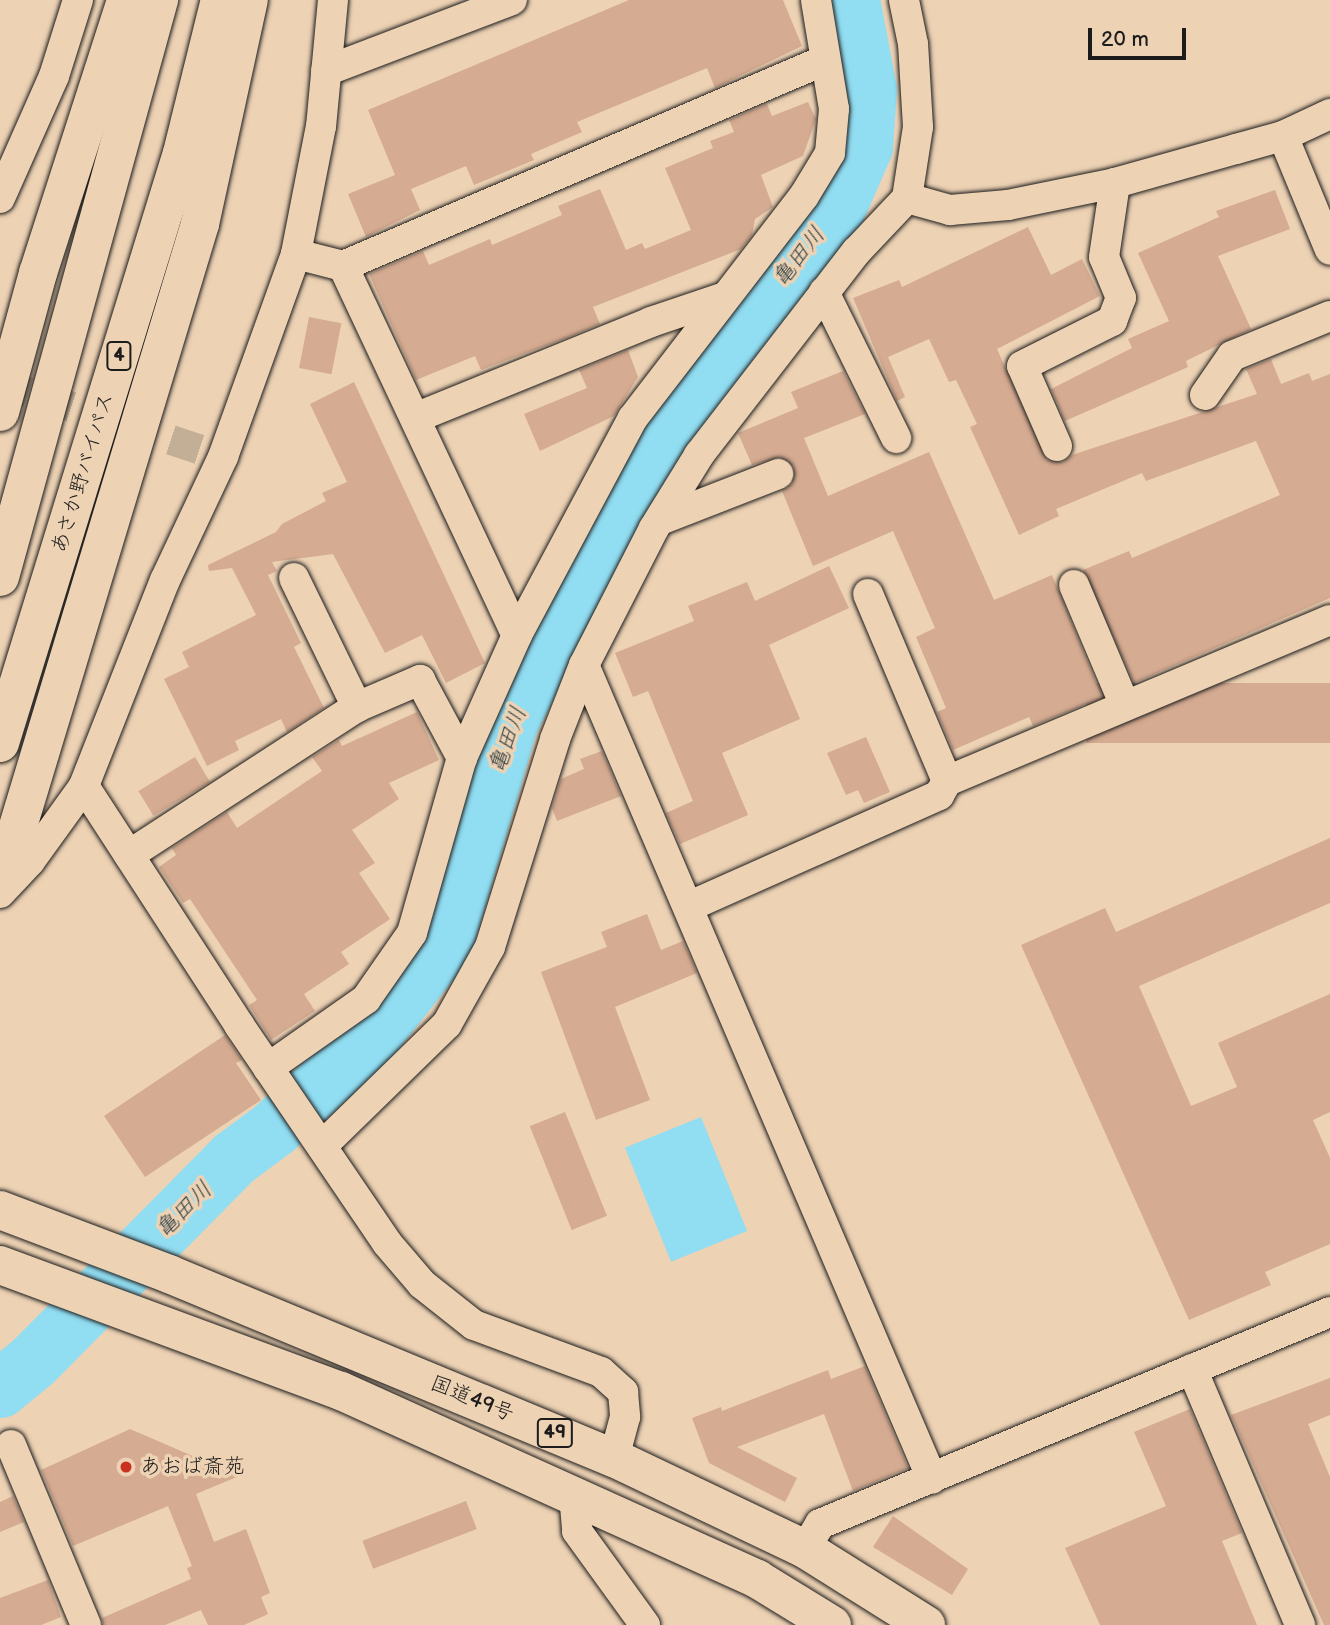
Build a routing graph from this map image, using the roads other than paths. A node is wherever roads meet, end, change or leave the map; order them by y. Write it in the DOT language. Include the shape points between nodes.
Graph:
graph roads {
  1 [pos="78,0"];
  2 [pos="126,0"];
  3 [pos="159,0"];
  4 [pos="220,0"];
  5 [pos="249,0"];
  6 [pos="333,0"];
  7 [pos="512,0"];
  8 [pos="816,0"];
  9 [pos="904,0"];
  10 [pos="825,60"];
  11 [pos="326,71"];
  12 [pos="1330,114"];
  13 [pos="1283,136"];
  14 [pos="1115,183"];
  15 [pos="0,198"];
  16 [pos="907,198"];
  17 [pos="1330,250"];
  18 [pos="296,254"];
  19 [pos="343,266"];
  20 [pos="824,292"];
  21 [pos="726,297"];
  22 [pos="1330,316"];
  23 [pos="1206,395"];
  24 [pos="0,412"];
  25 [pos="415,418"];
  26 [pos="896,438"];
  27 [pos="1057,446"];
  28 [pos="778,474"];
  29 [pos="660,520"];
  30 [pos="0,577"];
  31 [pos="294,578"];
  32 [pos="1074,585"];
  33 [pos="868,594"];
  34 [pos="1330,620"];
  35 [pos="517,635"];
  36 [pos="584,665"];
  37 [pos="357,706"];
  38 [pos="1125,706"];
  39 [pos="5,727"];
  40 [pos="462,758"];
  41 [pos="947,781"];
  42 [pos="84,786"];
  43 [pos="129,855"];
  44 [pos="0,886"];
  45 [pos="0,893"];
  46 [pos="690,906"];
  47 [pos="274,1076"];
  48 [pos="323,1145"];
  49 [pos="0,1210"];
  50 [pos="0,1265"];
  51 [pos="1330,1312"];
  52 [pos="1192,1369"];
  53 [pos="11,1445"];
  54 [pos="614,1458"];
  55 [pos="932,1479"];
  56 [pos="574,1494"];
  57 [pos="805,1549"];
  58 [pos="86,1625"];
  59 [pos="645,1625"];
  60 [pos="832,1625"];
  61 [pos="926,1625"];
  62 [pos="1300,1625"];
  1 -- 15 [label="street" via="54,76"];
  2 -- 24 [label="highway" via="38,273"];
  3 -- 30 [label="highway"];
  4 -- 39 [label="highway, あさか野バイパス / 4" via="182,153"];
  5 -- 44 [label="highway" via="200,225"];
  6 -- 11 [label="street"];
  7 -- 11 [label="street"];
  8 -- 10 [label="street"];
  9 -- 16 [label="street" via="913,44 918,127"];
  10 -- 19 [label="street"];
  10 -- 21 [label="street" via="834,109 830,153 804,196"];
  11 -- 18 [label="street" via="321,126"];
  12 -- 13 [label="street"];
  13 -- 14 [label="street"];
  13 -- 17 [label="street"];
  14 -- 16 [label="street" via="1008,205 950,210"];
  14 -- 27 [label="street" via="1104,257 1121,298 1112,321 1022,366"];
  16 -- 20 [label="street"];
  18 -- 19 [label="street"];
  18 -- 42 [label="street" via="222,457 165,580"];
  19 -- 25 [label="street"];
  20 -- 26 [label="street"];
  20 -- 29 [label="street" via="699,455"];
  21 -- 25 [label="street" via="651,322"];
  21 -- 35 [label="street" via="633,418"];
  22 -- 23 [label="street" via="1232,356"];
  25 -- 35 [label="street"];
  28 -- 29 [label="street"];
  29 -- 36 [label="street"];
  31 -- 37 [label="street"];
  32 -- 38 [label="street"];
  33 -- 41 [label="street"];
  34 -- 38 [label="street"];
  35 -- 40 [label="street"];
  36 -- 46 [label="street"];
  36 -- 48 [label="street" via="555,739 490,947 447,1024"];
  37 -- 40 [label="street" via="420,680"];
  37 -- 43 [label="street"];
  38 -- 41 [label="street"];
  40 -- 47 [label="street" via="412,933 366,999"];
  41 -- 46 [label="street" via="939,795"];
  42 -- 43 [label="street"];
  42 -- 45 [label="street" via="30,861"];
  43 -- 47 [label="street"];
  46 -- 55 [label="street"];
  47 -- 48 [label="street"];
  48 -- 54 [label="street" via="387,1243 422,1284 474,1325 601,1372 623,1392 625,1417"];
  49 -- 54 [label="highway, 国道49号 / 49" via="169,1274"];
  50 -- 56 [label="highway, 49" via="341,1391"];
  51 -- 52 [label="street"];
  52 -- 55 [label="street"];
  52 -- 62 [label="street"];
  53 -- 58 [label="street"];
  54 -- 57 [label="highway, 国道49号 / 49"];
  55 -- 57 [label="street" via="820,1524"];
  56 -- 59 [label="street" via="577,1531"];
  56 -- 60 [label="highway, 49" via="757,1579"];
  57 -- 61 [label="highway, 国道49号 / 49"];
}
